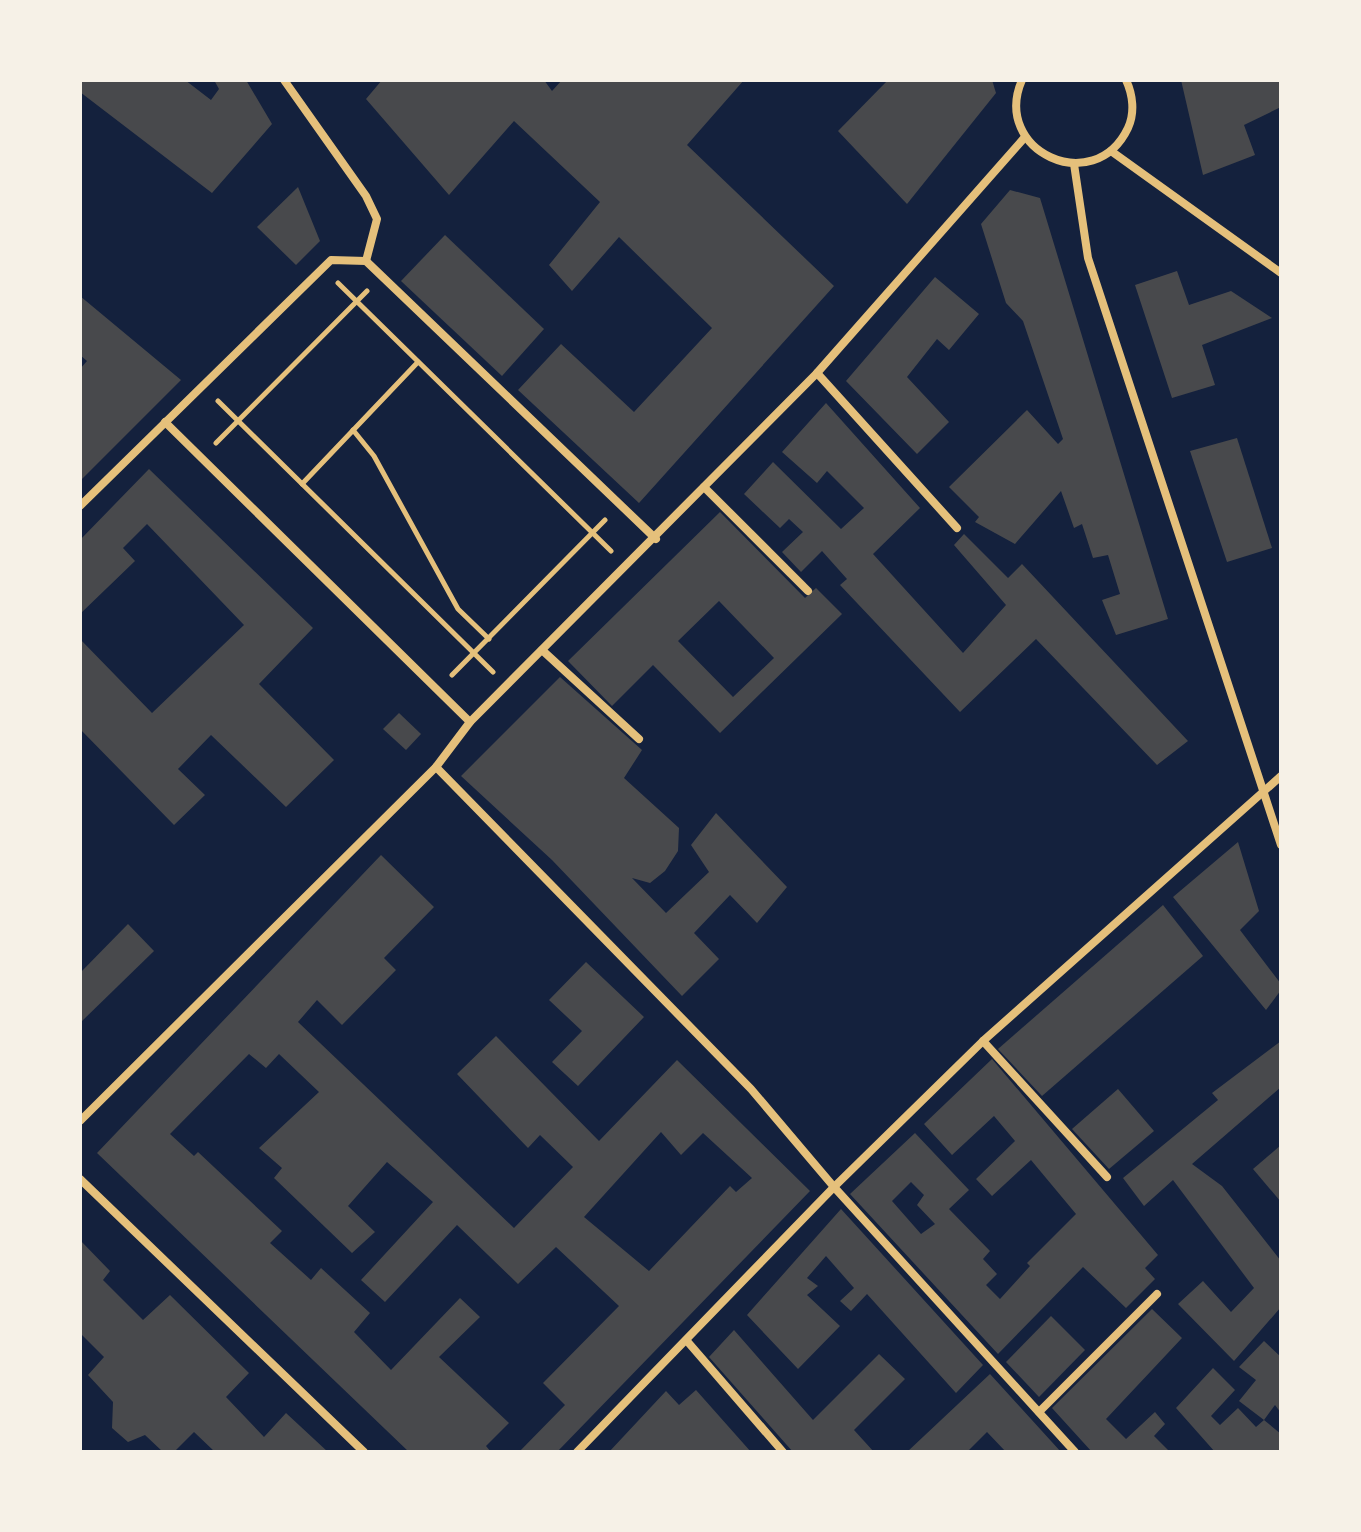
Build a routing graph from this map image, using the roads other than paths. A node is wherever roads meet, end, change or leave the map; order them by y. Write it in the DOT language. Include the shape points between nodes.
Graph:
graph roads {
  1 [pos="284,80"];
  2 [pos="1022,80"];
  3 [pos="1126,80"];
  4 [pos="1025,137"];
  5 [pos="1111,151"];
  6 [pos="1074,164"];
  7 [pos="366,261"];
  8 [pos="1281,273"];
  9 [pos="817,373"];
  10 [pos="165,422"];
  11 [pos="704,487"];
  12 [pos="80,506"];
  13 [pos="957,528"];
  14 [pos="656,539"];
  15 [pos="808,591"];
  16 [pos="542,650"];
  17 [pos="470,722"];
  18 [pos="639,739"];
  19 [pos="436,767"];
  20 [pos="1281,776"];
  21 [pos="1263,791"];
  22 [pos="1281,845"];
  23 [pos="983,1041"];
  24 [pos="80,1121"];
  25 [pos="1107,1177"];
  26 [pos="80,1179"];
  27 [pos="834,1187"];
  28 [pos="1157,1294"];
  29 [pos="687,1341"];
  30 [pos="1039,1412"];
  31 [pos="364,1452"];
  32 [pos="577,1452"];
  33 [pos="783,1452"];
  34 [pos="1075,1452"];
  1 -- 7 [label="street" via="377,219"];
  2 -- 4 [label="street" via="1016,106"];
  3 -- 5 [label="street" via="1133,103 1131,121"];
  4 -- 6 [label="street" via="1038,151"];
  4 -- 9 [label="street"];
  5 -- 6 [label="street"];
  5 -- 8 [label="street"];
  6 -- 21 [label="street" via="1088,258"];
  7 -- 10 [label="street" via="331,260"];
  7 -- 14 [label="street"];
  9 -- 11 [label="street"];
  9 -- 13 [label="street"];
  10 -- 12 [label="street"];
  10 -- 17 [label="street"];
  11 -- 14 [label="street"];
  11 -- 15 [label="street"];
  14 -- 16 [label="street"];
  16 -- 17 [label="street"];
  16 -- 18 [label="street"];
  17 -- 19 [label="street"];
  19 -- 24 [label="street"];
  19 -- 27 [label="street" via="751,1089"];
  20 -- 21 [label="street"];
  21 -- 22 [label="street"];
  21 -- 23 [label="street"];
  23 -- 25 [label="street"];
  23 -- 27 [label="street"];
  26 -- 31 [label="street"];
  27 -- 29 [label="street"];
  27 -- 30 [label="street"];
  28 -- 30 [label="street"];
  29 -- 32 [label="street"];
  29 -- 33 [label="street"];
  30 -- 34 [label="street"];
}
